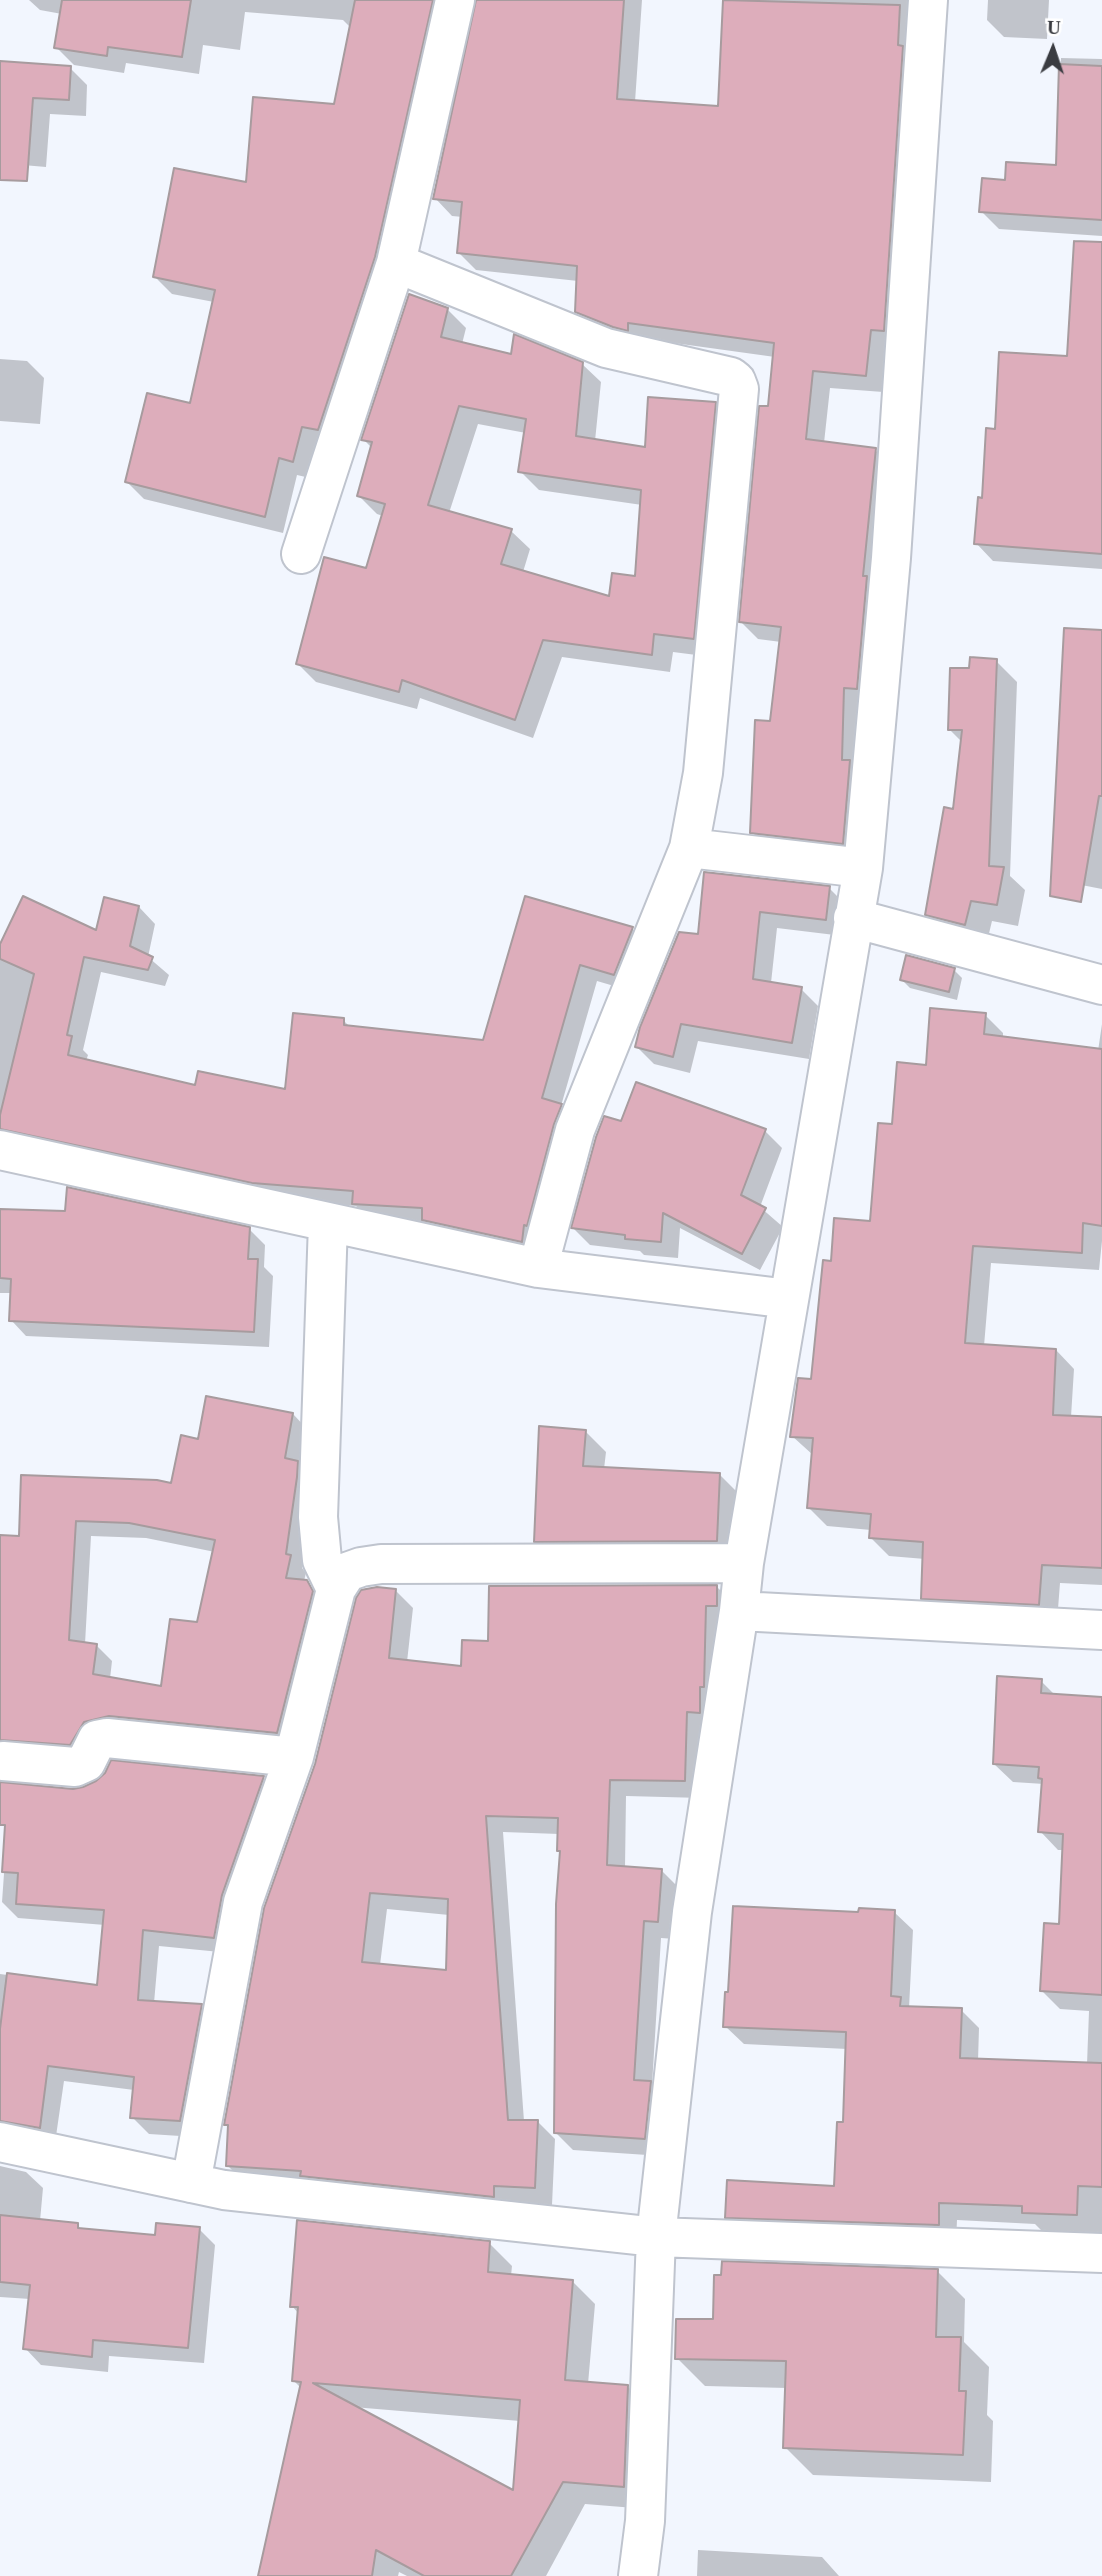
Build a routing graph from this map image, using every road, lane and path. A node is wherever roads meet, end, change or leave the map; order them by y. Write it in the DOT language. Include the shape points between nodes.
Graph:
graph roads {
  1 [pos="455,0"];
  2 [pos="928,0"];
  3 [pos="396,263"];
  4 [pos="301,554"];
  5 [pos="688,848"];
  6 [pos="863,868"];
  7 [pos="853,918"];
  8 [pos="1102,985"];
  9 [pos="0,1150"];
  10 [pos="328,1223"];
  11 [pos="538,1268"];
  12 [pos="789,1299"];
  13 [pos="744,1563"];
  14 [pos="336,1589"];
  15 [pos="739,1611"];
  16 [pos="1102,1630"];
  17 [pos="294,1757"];
  18 [pos="1,1766"];
  19 [pos="0,2142"];
  20 [pos="191,2183"];
  21 [pos="656,2237"];
  22 [pos="1102,2253"];
  23 [pos="638,2576"];
  1 -- 3 [label="street"];
  2 -- 6 [label="street" via="892,544"];
  3 -- 4 [label="street"];
  3 -- 5 [label="street" via="606,348 736,381 738,410 703,773"];
  5 -- 6 [label="street"];
  5 -- 11 [label="street" via="575,1130"];
  6 -- 7 [label="street"];
  7 -- 8 [label="street"];
  7 -- 12 [label="street"];
  9 -- 10 [label="street"];
  10 -- 11 [label="street"];
  10 -- 14 [label="street" via="318,1517 322,1560"];
  11 -- 12 [label="street"];
  12 -- 13 [label="street"];
  13 -- 14 [label="street" via="381,1564 347,1572"];
  13 -- 15 [label="street"];
  14 -- 17 [label="street"];
  15 -- 16 [label="street"];
  15 -- 21 [label="street" via="692,1912"];
  17 -- 18 [label="street" via="107,1738 97,1740 86,1762 75,1767"];
  17 -- 20 [label="street" via="243,1902"];
  19 -- 20 [label="street"];
  20 -- 21 [label="street"];
  21 -- 22 [label="street"];
  21 -- 23 [label="street" via="645,2521"];
}
